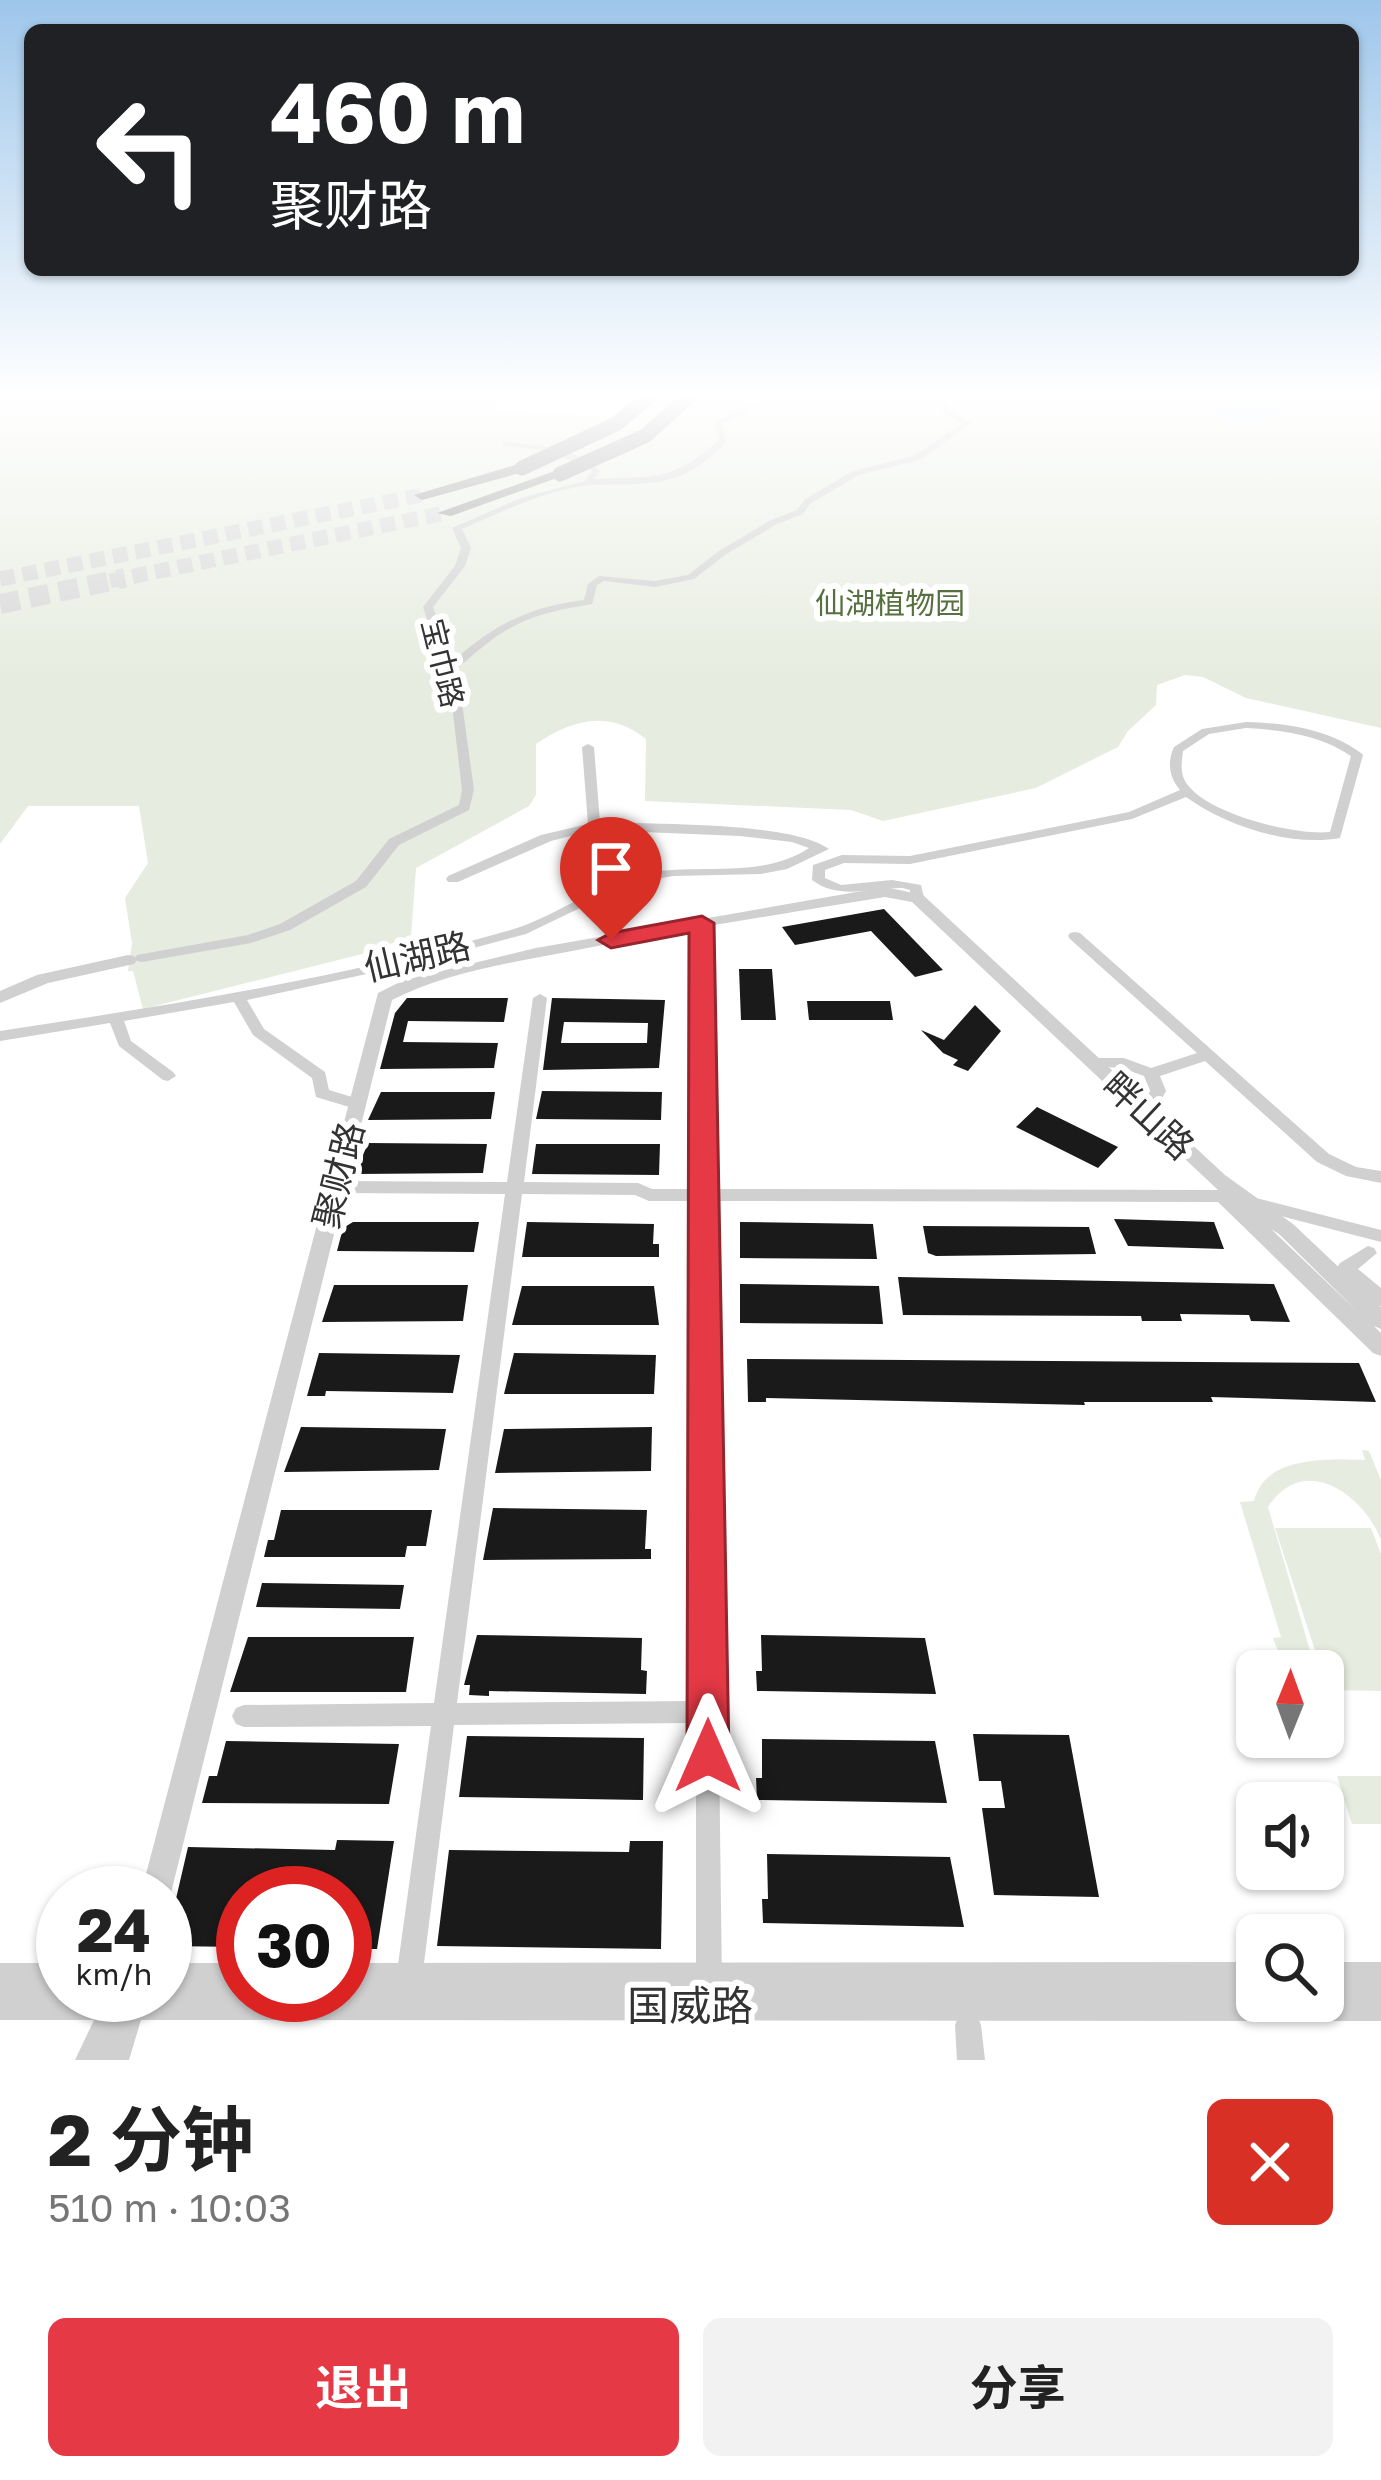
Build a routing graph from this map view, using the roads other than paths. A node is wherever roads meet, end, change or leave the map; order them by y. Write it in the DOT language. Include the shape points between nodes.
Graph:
graph roads {
  1 [pos="444,489"];
  2 [pos="516,489"];
  3 [pos="564,489"];
  4 [pos="828,489"];
  5 [pos="422,495"];
  6 [pos="446,513"];
  7 [pos="449,670"];
  8 [pos="588,747"];
  9 [pos="1186,792"];
  10 [pos="594,826"];
  11 [pos="820,848"];
  12 [pos="842,859"];
  13 [pos="453,879"];
  14 [pos="920,900"];
  15 [pos="702,923"];
  16 [pos="1075,936"];
  17 [pos="135,959"];
  18 [pos="237,995"];
  19 [pos="0,998"];
  20 [pos="540,998"];
  21 [pos="116,1018"];
  22 [pos="0,1036"];
  23 [pos="1207,1055"];
  24 [pos="1094,1062"];
  25 [pos="1150,1073"];
  26 [pos="168,1076"];
  27 [pos="356,1104"];
  28 [pos="1146,1112"];
  29 [pos="1381,1177"];
  30 [pos="335,1187"];
  31 [pos="514,1188"];
  32 [pos="704,1194"];
  33 [pos="1224,1196"];
  34 [pos="1250,1202"];
  35 [pos="1381,1237"];
  36 [pos="1368,1253"];
  37 [pos="1381,1299"];
  38 [pos="1381,1320"];
  39 [pos="1381,1347"];
  40 [pos="708,1712"];
  41 [pos="444,1715"];
  42 [pos="244,1716"];
  43 [pos="163,1866"];
  44 [pos="372,1978"];
  45 [pos="409,1978"];
  46 [pos="1236,1978"];
  47 [pos="1344,1978"];
  48 [pos="1381,1978"];
  49 [pos="0,1979"];
  50 [pos="36,1979"];
  51 [pos="708,1991"];
  52 [pos="192,1999"];
  53 [pos="36,2003"];
  54 [pos="0,2004"];
  55 [pos="1381,2005"];
  56 [pos="114,2022"];
  57 [pos="122,2022"];
  58 [pos="968,2025"];
  59 [pos="91,2060"];
  60 [pos="113,2060"];
  61 [pos="971,2060"];
  1 -- 5 [label="highway, bridge"];
  2 -- 6 [label="highway, bridge"];
  3 -- 7 [label="street, 宝巾路" via="458,528 466,548 460,566 428,607"];
  4 -- 7 [label="street" via="691,577 655,584 602,578 588,602 523,614"];
  7 -- 17 [label="street, 宝巾路" via="465,807 394,842 361,884 285,927"];
  8 -- 10 [label="street"];
  9 -- 9 [label="street" via="1178,748 1221,727 1277,728 1357,755 1331,837 1292,835"];
  9 -- 12 [label="street" via="1144,812 928,857"];
  10 -- 11 [label="street" via="740,832"];
  10 -- 13 [label="street"];
  11 -- 12 [label="street"];
  11 -- 18 [label="street, 仙湖路" via="782,867 652,875 471,945"];
  12 -- 14 [label="street" via="818,868 825,885 902,882"];
  14 -- 15 [label="street, 聚财路" via="885,892"];
  14 -- 24 [label="street, 畔山路"];
  15 -- 27 [label="street, 聚财路" via="395,986 384,997"];
  15 -- 32 [label="street"];
  16 -- 23 [label="street"];
  17 -- 19 [label="street" via="43,979"];
  18 -- 21 [label="street, 仙湖路"];
  18 -- 27 [label="street" via="258,1032 320,1076 322,1093"];
  20 -- 31 [label="street"];
  21 -- 22 [label="street, 仙湖路"];
  21 -- 26 [label="street" via="124,1043"];
  23 -- 25 [label="street"];
  23 -- 29 [label="street" via="1322,1158"];
  24 -- 25 [label="street"];
  24 -- 28 [label="street, 畔山路"];
  25 -- 28 [label="street" via="1157,1091"];
  27 -- 30 [label="street, 聚财路"];
  28 -- 34 [label="street, 畔山路"];
  30 -- 31 [label="street"];
  30 -- 43 [label="street, 聚财路"];
  31 -- 32 [label="street"];
  31 -- 41 [label="street"];
  32 -- 33 [label="street"];
  32 -- 40 [label="street"];
  33 -- 39 [label="street"];
  34 -- 35 [label="street"];
  34 -- 38 [label="street, 畔山路"];
  36 -- 37 [label="street" via="1346,1268"];
  40 -- 41 [label="street"];
  40 -- 51 [label="street"];
  41 -- 42 [label="street"];
  41 -- 45 [label="street"];
  44 -- 45 [label="street, 国威路"];
  45 -- 51 [label="street, 国威路"];
  46 -- 51 [label="street, 国威路"];
  47 -- 48 [label="street"];
  49 -- 50 [label="street"];
  51 -- 52 [label="street, 国威路"];
  51 -- 55 [label="street, 国威路"];
  53 -- 54 [label="street, 国威路"];
  56 -- 59 [label="street"];
  57 -- 60 [label="street"];
  58 -- 61 [label="street"];
}
